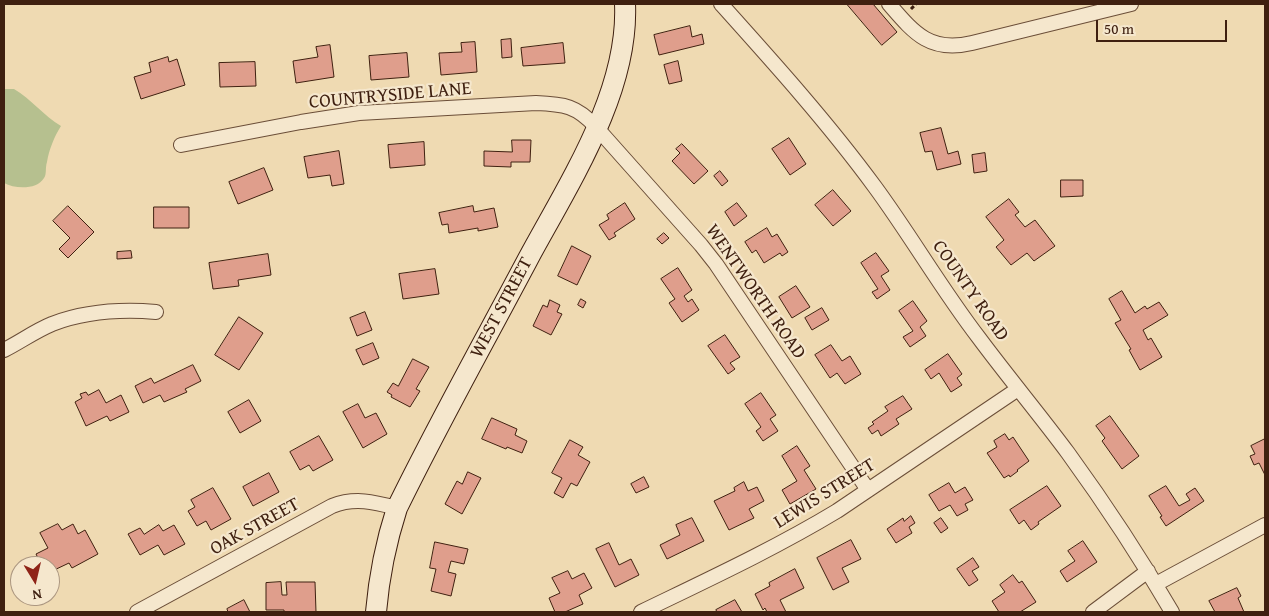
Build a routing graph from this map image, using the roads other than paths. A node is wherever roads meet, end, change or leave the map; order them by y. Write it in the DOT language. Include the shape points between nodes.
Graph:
graph roads {
  1 [pos="625,4"];
  2 [pos="721,4"];
  3 [pos="889,4"];
  4 [pos="1131,4"];
  5 [pos="596,127"];
  6 [pos="181,145"];
  7 [pos="156,312"];
  8 [pos="4,350"];
  9 [pos="1018,389"];
  10 [pos="868,490"];
  11 [pos="397,508"];
  12 [pos="1265,525"];
  13 [pos="1148,571"];
  14 [pos="1156,584"];
  15 [pos="137,612"];
  16 [pos="376,612"];
  17 [pos="641,612"];
  18 [pos="1093,612"];
  19 [pos="1172,612"];
  1 -- 5 [label="main road, WEST STREET" via="623,47 617,74"];
  2 -- 9 [label="street, COUNTY ROAD" via="875,187 978,337"];
  3 -- 4 [label="street" via="918,35 935,43 956,46"];
  5 -- 6 [label="street, COUNTRYSIDE LANE" via="574,108 536,103 359,113"];
  5 -- 10 [label="street, WENTWORTH ROAD" via="716,264"];
  5 -- 11 [label="main road, WEST STREET"];
  7 -- 8 [label="street" via="104,311 77,316 51,325"];
  9 -- 10 [label="street, LEWIS STREET"];
  9 -- 13 [label="street, COUNTY ROAD" via="1068,454"];
  10 -- 17 [label="street, LEWIS STREET" via="786,540"];
  11 -- 15 [label="street, OAK STREET" via="367,500 332,506"];
  11 -- 16 [label="main road, WEST STREET" via="386,545"];
  12 -- 14 [label="street"];
  13 -- 14 [label="street, COUNTY ROAD"];
  13 -- 18 [label="street"];
  14 -- 19 [label="street, COUNTY ROAD"];
}
